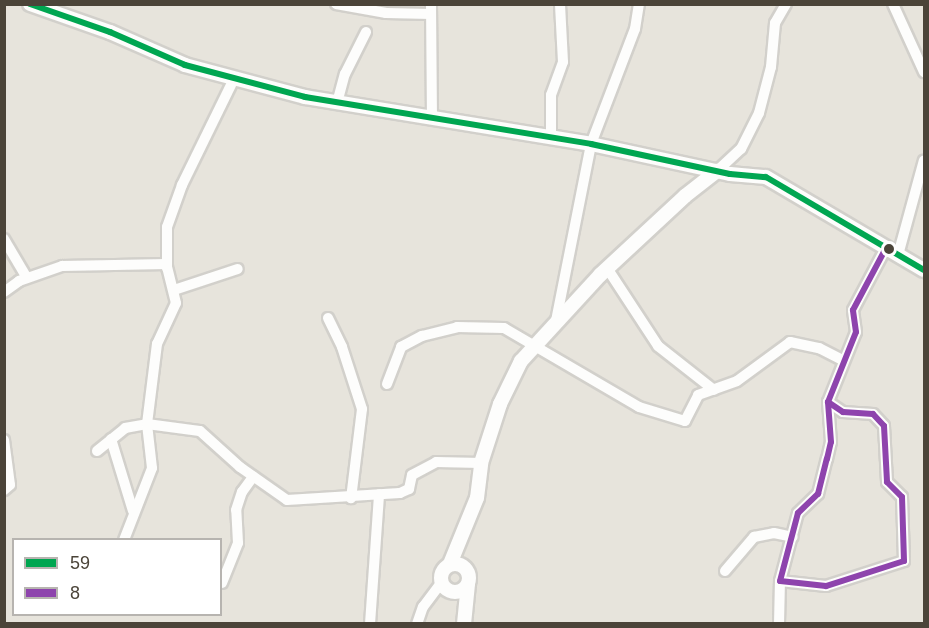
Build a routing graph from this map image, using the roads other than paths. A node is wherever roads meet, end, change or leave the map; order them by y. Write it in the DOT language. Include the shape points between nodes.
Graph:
graph roads {
  1 [pos="30,4"];
  2 [pos="336,4"];
  3 [pos="560,4"];
  4 [pos="639,4"];
  5 [pos="786,4"];
  6 [pos="892,4"];
  7 [pos="431,9"];
  8 [pos="366,32"];
  9 [pos="924,72"];
  10 [pos="234,79"];
  11 [pos="337,103"];
  12 [pos="432,118"];
  13 [pos="551,138"];
  14 [pos="591,144"];
  15 [pos="924,160"];
  16 [pos="717,171"];
  17 [pos="4,239"];
  18 [pos="892,251"];
  19 [pos="167,264"];
  20 [pos="607,268"];
  21 [pos="238,269"];
  22 [pos="924,270"];
  23 [pos="27,278"];
  24 [pos="174,290"];
  25 [pos="4,292"];
  26 [pos="328,318"];
  27 [pos="556,321"];
  28 [pos="534,344"];
  29 [pos="844,361"];
  30 [pos="387,384"];
  31 [pos="714,390"];
  32 [pos="828,402"];
  33 [pos="147,424"];
  34 [pos="111,439"];
  35 [pos="4,440"];
  36 [pos="97,451"];
  37 [pos="481,463"];
  38 [pos="253,477"];
  39 [pos="4,490"];
  40 [pos="379,494"];
  41 [pos="351,498"];
  42 [pos="133,511"];
  43 [pos="792,537"];
  44 [pos="125,538"];
  45 [pos="450,564"];
  46 [pos="725,571"];
  47 [pos="780,581"];
  48 [pos="222,583"];
  49 [pos="441,583"];
  50 [pos="468,584"];
  51 [pos="370,624"];
  52 [pos="417,624"];
  53 [pos="464,624"];
  54 [pos="779,624"];
  1 -- 10 [label="street" via="118,35 172,61"];
  2 -- 7 [label="street" via="386,14"];
  3 -- 13 [label="street" via="563,62 551,95"];
  4 -- 14 [label="street" via="635,29"];
  5 -- 16 [label="street" via="773,31 771,68 759,113 741,149"];
  6 -- 9 [label="street"];
  7 -- 12 [label="street"];
  8 -- 11 [label="street" via="345,74"];
  10 -- 11 [label="street"];
  10 -- 19 [label="street" via="182,185 167,227"];
  11 -- 12 [label="street"];
  12 -- 13 [label="street"];
  13 -- 14 [label="street"];
  14 -- 16 [label="street"];
  14 -- 27 [label="street"];
  15 -- 18 [label="street"];
  16 -- 18 [label="street" via="777,181"];
  16 -- 20 [label="street"];
  17 -- 23 [label="street"];
  18 -- 22 [label="street"];
  18 -- 29 [label="street" via="853,310 856,332"];
  19 -- 23 [label="street" via="62,266"];
  19 -- 24 [label="street"];
  20 -- 27 [label="street"];
  20 -- 31 [label="street" via="658,346"];
  21 -- 24 [label="street"];
  23 -- 25 [label="street"];
  24 -- 33 [label="street" via="175,309 157,344"];
  26 -- 41 [label="street" via="362,409"];
  27 -- 28 [label="street"];
  28 -- 30 [label="street" via="504,328 457,327 422,336 401,347"];
  28 -- 31 [label="street" via="639,407 685,421 698,395"];
  28 -- 37 [label="street" via="507,386"];
  29 -- 31 [label="street" via="819,348 790,342 737,381"];
  29 -- 32 [label="street"];
  32 -- 43 [label="street" via="829,450 818,494 798,513"];
  32 -- 47 [label="street" via="843,412 873,414 884,426 886,482 902,497 904,561 826,586"];
  33 -- 34 [label="street" via="125,428"];
  33 -- 38 [label="street" via="200,431"];
  33 -- 42 [label="street" via="152,468"];
  34 -- 36 [label="street"];
  34 -- 42 [label="street"];
  35 -- 39 [label="street" via="10,485"];
  37 -- 40 [label="street" via="436,462 412,475 405,492"];
  37 -- 45 [label="street" via="477,498"];
  38 -- 41 [label="street" via="287,501"];
  38 -- 48 [label="street" via="236,510 238,543"];
  40 -- 41 [label="street"];
  40 -- 51 [label="street"];
  42 -- 44 [label="street"];
  43 -- 46 [label="street" via="774,533 754,537"];
  43 -- 47 [label="street"];
  45 -- 49 [label="street" via="443,570"];
  45 -- 50 [label="street" via="464,567 469,575"];
  47 -- 54 [label="street"];
  49 -- 50 [label="street" via="452,592 461,591"];
  49 -- 52 [label="street" via="423,607"];
  50 -- 53 [label="street"];
}
